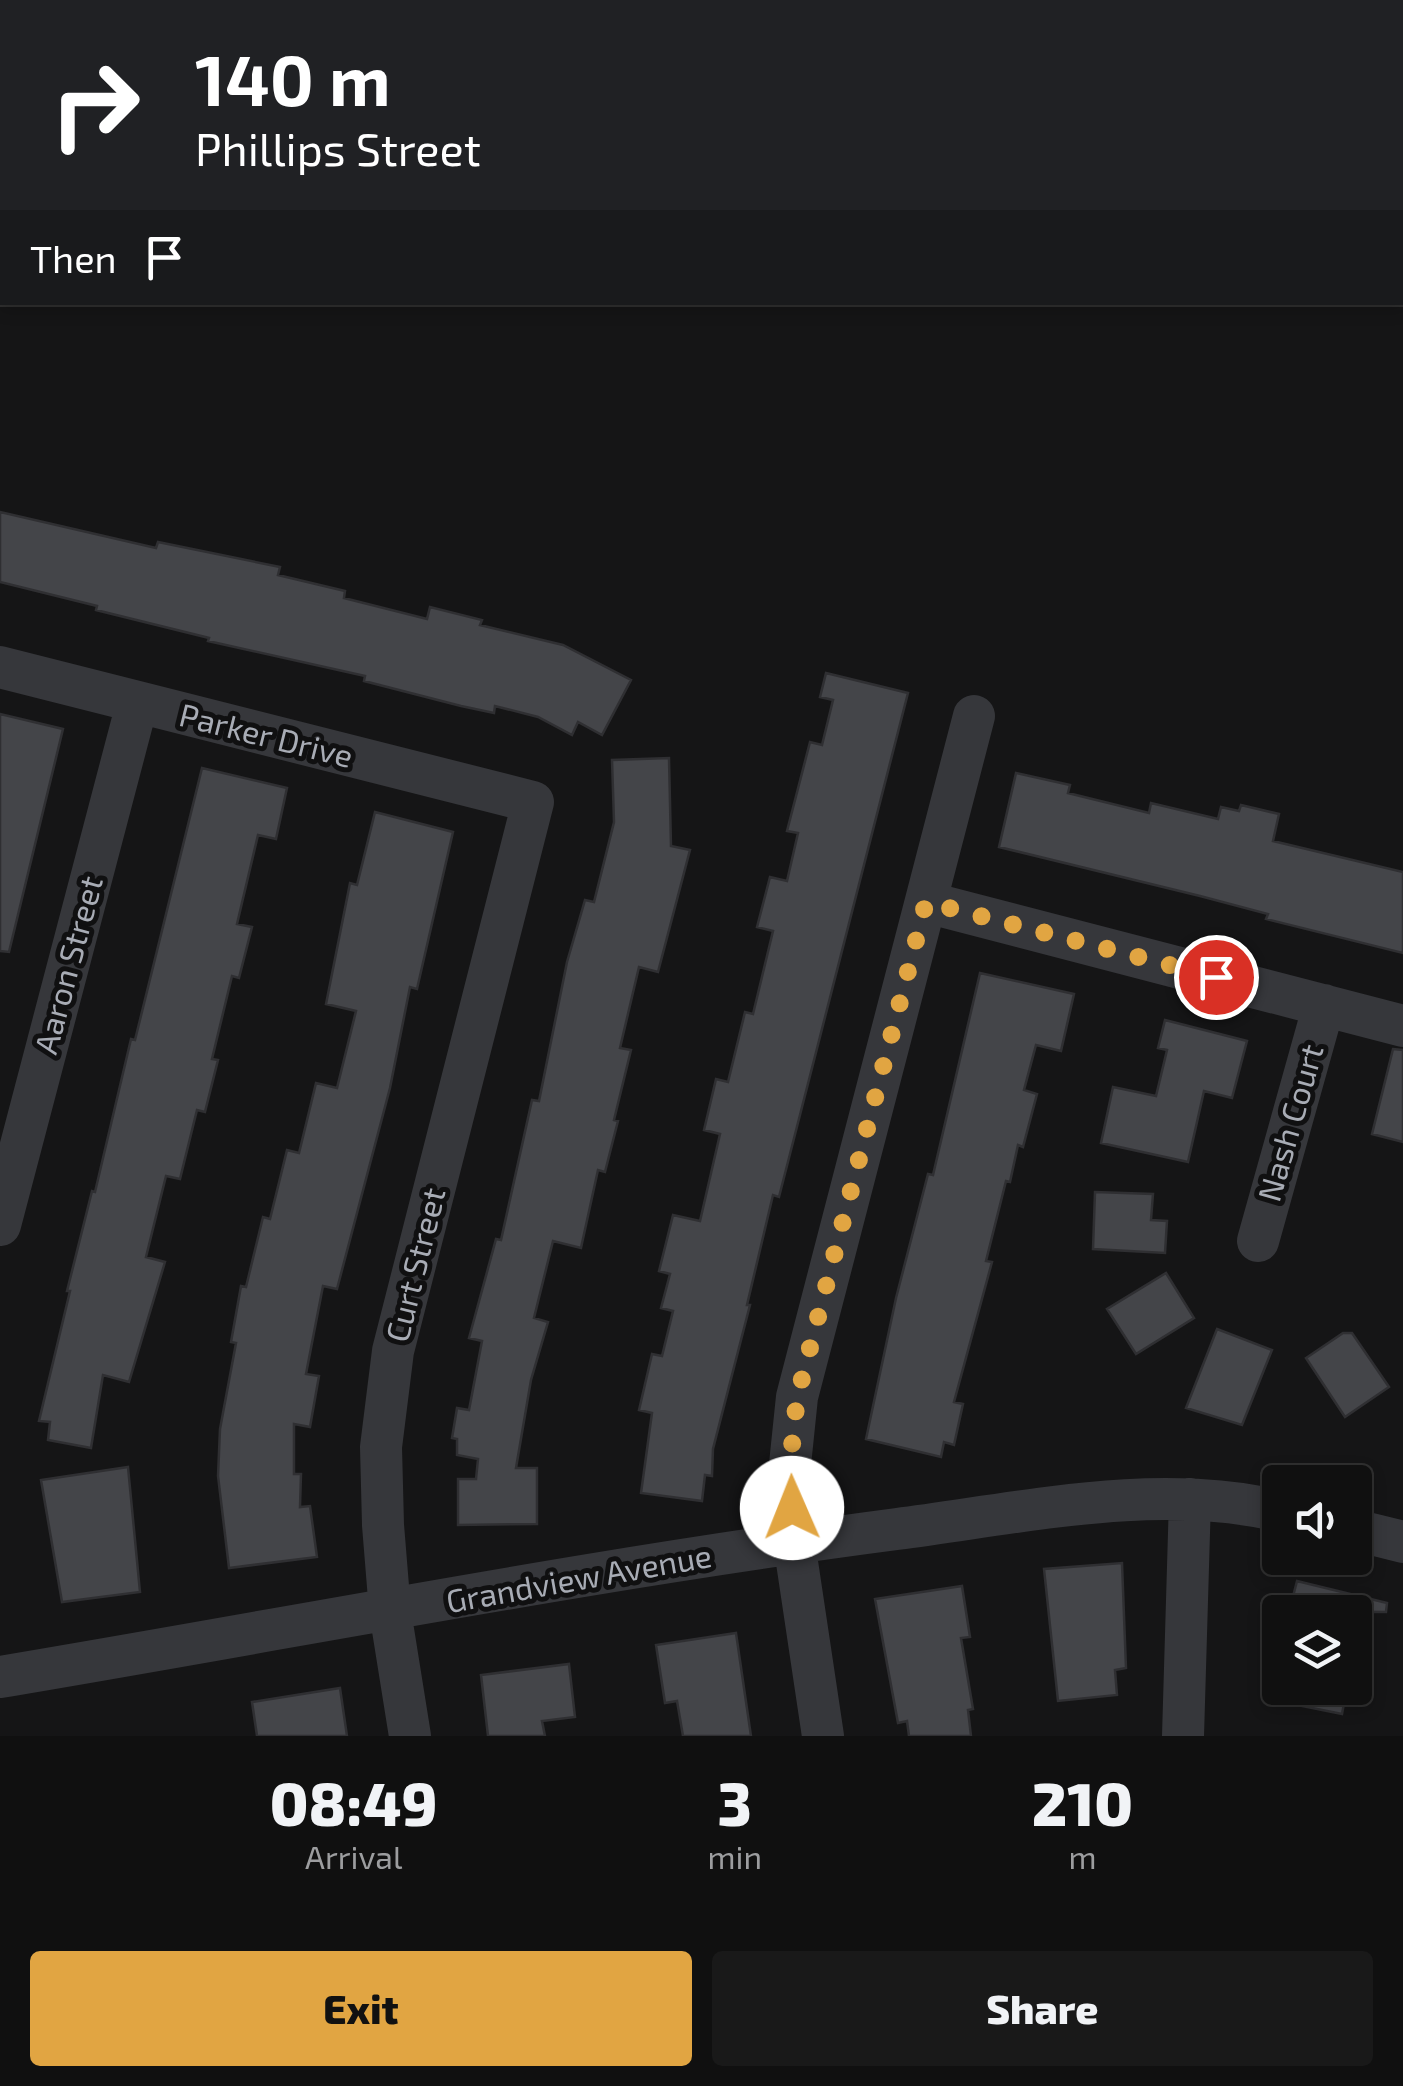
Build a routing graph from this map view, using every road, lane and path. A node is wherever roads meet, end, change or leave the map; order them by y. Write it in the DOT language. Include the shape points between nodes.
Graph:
graph roads {
  1 [pos="0,667"];
  2 [pos="138,704"];
  3 [pos="974,716"];
  4 [pos="534,802"];
  5 [pos="926,902"];
  6 [pos="1324,1006"];
  7 [pos="1403,1026"];
  8 [pos="0,1225"];
  9 [pos="1258,1241"];
  10 [pos="1190,1499"];
  11 [pos="1262,1509"];
  12 [pos="1372,1534"];
  13 [pos="794,1542"];
  14 [pos="1403,1542"];
  15 [pos="390,1611"];
  16 [pos="0,1677"];
  17 [pos="410,1736"];
  18 [pos="823,1736"];
  19 [pos="1183,1736"];
  1 -- 2 [label="street, Parker Drive"];
  2 -- 4 [label="street, Parker Drive"];
  2 -- 8 [label="street, Aaron Street"];
  3 -- 5 [label="street"];
  4 -- 15 [label="street, Curt Street" via="394,1352 381,1447"];
  5 -- 6 [label="street"];
  5 -- 13 [label="street" via="797,1398 789,1474"];
  6 -- 7 [label="street"];
  6 -- 9 [label="street, Nash Court"];
  10 -- 11 [label="street, Grandview Avenue"];
  10 -- 13 [label="street, Grandview Avenue" via="1090,1504"];
  10 -- 19 [label="street"];
  12 -- 14 [label="street"];
  13 -- 15 [label="street, Grandview Avenue"];
  13 -- 18 [label="street"];
  15 -- 16 [label="street, Grandview Avenue"];
  15 -- 17 [label="street, Curt Street"];
}
